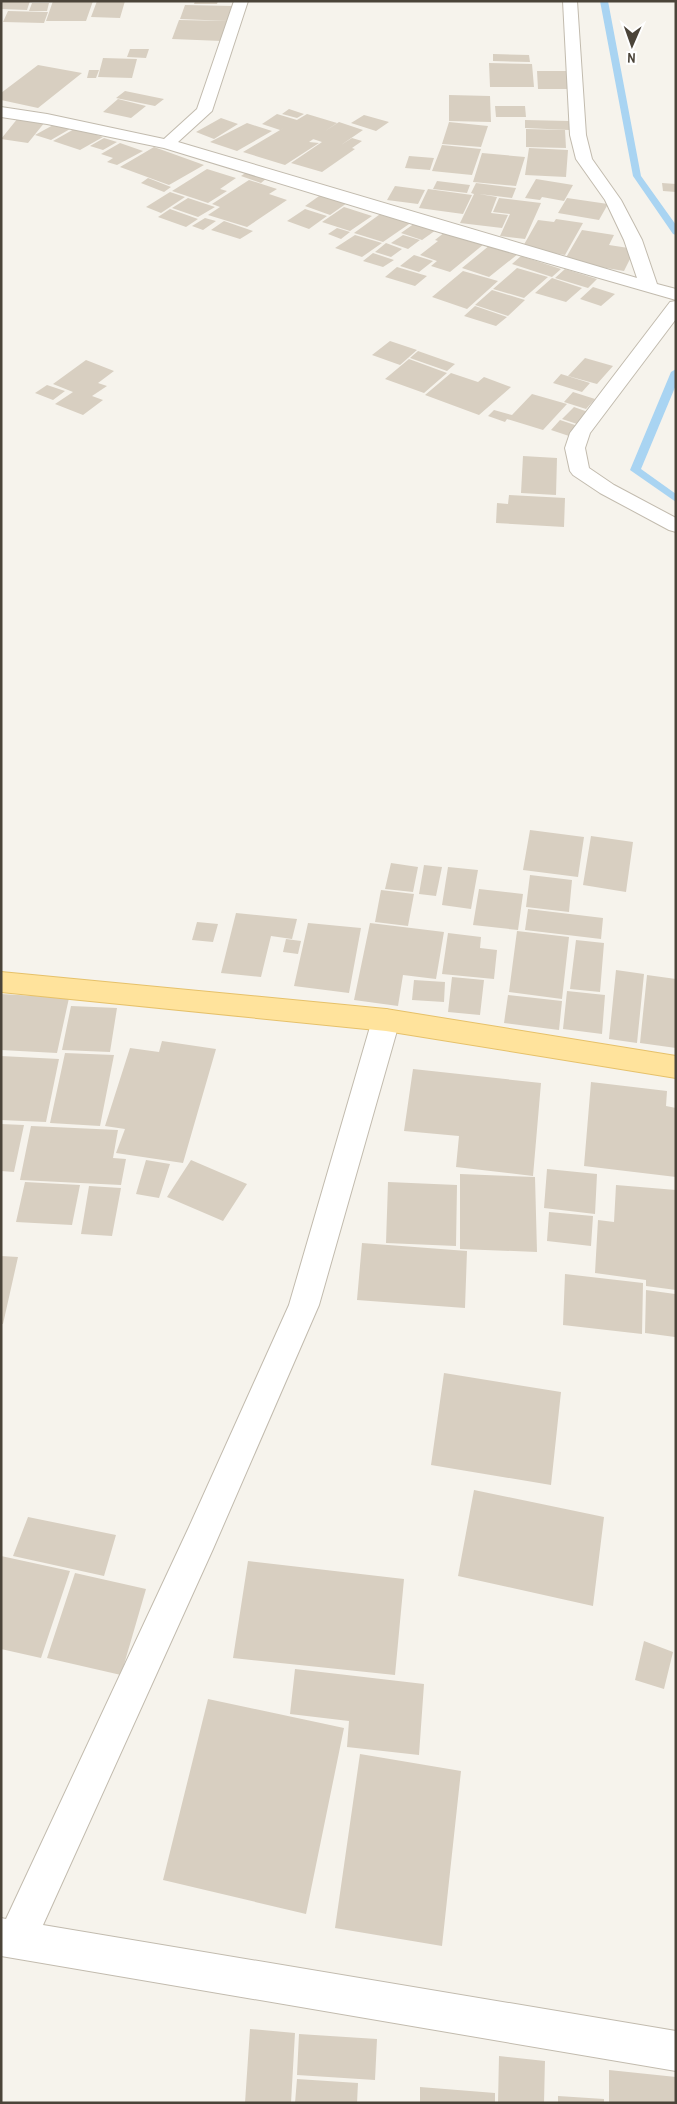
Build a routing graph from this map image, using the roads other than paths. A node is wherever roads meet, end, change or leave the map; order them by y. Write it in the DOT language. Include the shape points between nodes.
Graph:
graph roads {
  1 [pos="241,1"];
  2 [pos="570,1"];
  3 [pos="1,112"];
  4 [pos="167,144"];
  5 [pos="650,287"];
  6 [pos="676,295"];
  7 [pos="676,306"];
  8 [pos="676,526"];
  9 [pos="1,982"];
  10 [pos="386,1020"];
  11 [pos="676,1067"];
  12 [pos="9,1938"];
  13 [pos="676,2051"];
  1 -- 4 [label="street" via="204,111"];
  2 -- 5 [label="street" via="578,135 584,160 613,200 633,240"];
  3 -- 4 [label="street"];
  4 -- 5 [label="street"];
  5 -- 6 [label="street"];
  7 -- 8 [label="street" via="580,433 575,448 580,471"];
  9 -- 10 [label="main road"];
  10 -- 11 [label="main road"];
  10 -- 12 [label="street" via="304,1305 201,1538"];
  12 -- 13 [label="street"];
}
